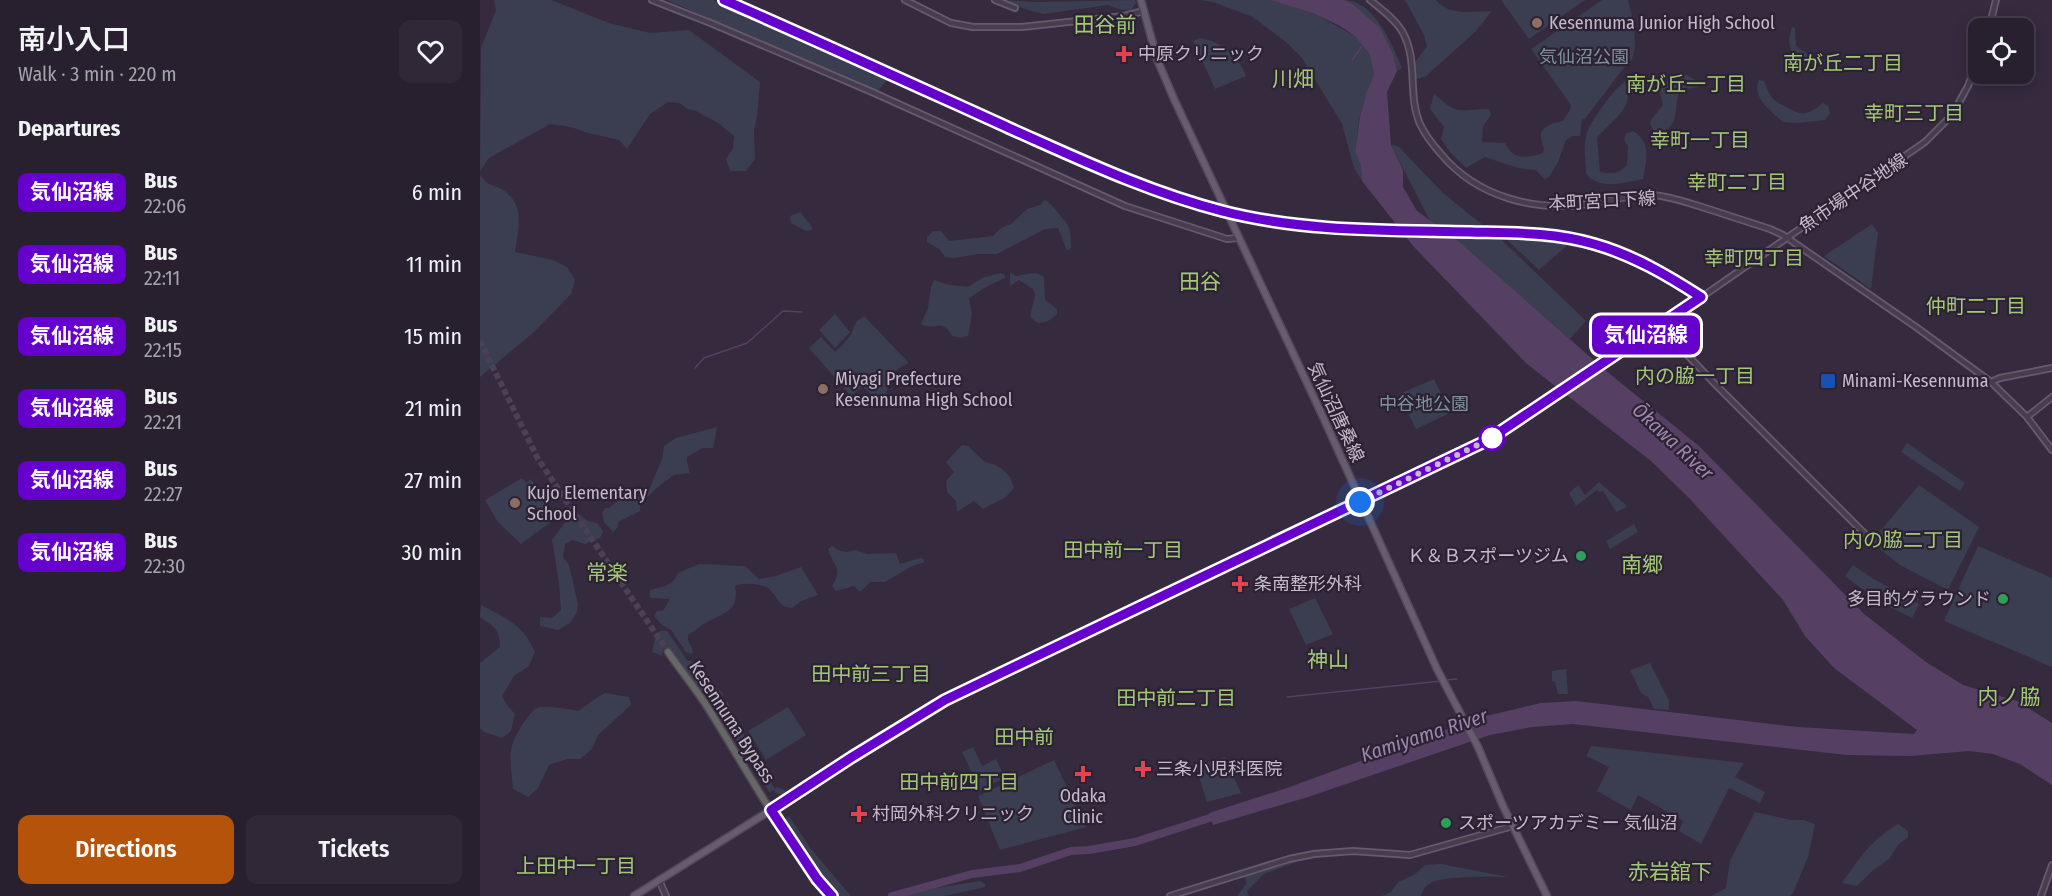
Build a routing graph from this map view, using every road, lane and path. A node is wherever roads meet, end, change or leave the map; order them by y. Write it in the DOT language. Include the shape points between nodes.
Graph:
graph roads {
  1 [pos="652,0"];
  2 [pos="905,0"];
  3 [pos="995,0"];
  4 [pos="1141,0"];
  5 [pos="1370,0"];
  6 [pos="1996,0"];
  7 [pos="1015,8"];
  8 [pos="1144,11"];
  9 [pos="1992,18"];
  10 [pos="1968,81"];
  11 [pos="1786,237"];
  12 [pos="1238,238"];
  13 [pos="1660,326"];
  14 [pos="2052,368"];
  15 [pos="1991,382"];
  16 [pos="2052,397"];
  17 [pos="2027,417"];
  18 [pos="2052,450"];
  19 [pos="1360,502"];
  20 [pos="1870,539"];
  21 [pos="668,652"];
  22 [pos="771,810"];
  23 [pos="1513,826"];
  24 [pos="2052,865"];
  25 [pos="659,880"];
  26 [pos="634,896"];
  27 [pos="666,896"];
  28 [pos="832,896"];
  29 [pos="1170,896"];
  30 [pos="1547,896"];
  31 [pos="2042,896"];
  1 -- 12 [label="street" via="872,92 1125,206 1227,239"];
  2 -- 8 [label="street" via="951,23 973,27 1022,27"];
  3 -- 7 [label="street"];
  4 -- 8 [label="main road, 気仙沼唐桑線"];
  5 -- 11 [label="street, 本町宮口下線" via="1401,29 1407,41 1416,112 1426,135 1455,168 1481,188 1513,201 1548,205 1588,205 1654,195 1759,225"];
  6 -- 9 [label="street"];
  8 -- 12 [label="main road, 気仙沼唐桑線" via="1165,80"];
  10 -- 11 [label="street, 魚市場中谷地線" via="1952,115 1925,142"];
  11 -- 13 [label="street, 魚市場中谷地線"];
  11 -- 15 [label="street, 本町宮口下線"];
  12 -- 19 [label="main road, 気仙沼唐桑線"];
  13 -- 19 [label="street, 魚市場中谷地線" via="1488,440"];
  13 -- 20 [label="street"];
  14 -- 15 [label="street"];
  15 -- 17 [label="street, 本町宮口下線"];
  16 -- 17 [label="street"];
  17 -- 18 [label="street, 本町宮口下線"];
  19 -- 22 [label="street" via="945,700"];
  19 -- 23 [label="main road, 気仙沼唐桑線"];
  21 -- 22 [label="highway, Kesennuma Bypass" via="707,705"];
  22 -- 25 [label="main road"];
  22 -- 28 [label="highway, Kesennuma Bypass"];
  23 -- 29 [label="street" via="1410,855 1353,850 1309,855"];
  23 -- 30 [label="main road, 気仙沼唐桑線"];
  24 -- 31 [label="street"];
  25 -- 26 [label="main road"];
  25 -- 27 [label="street"];
}
